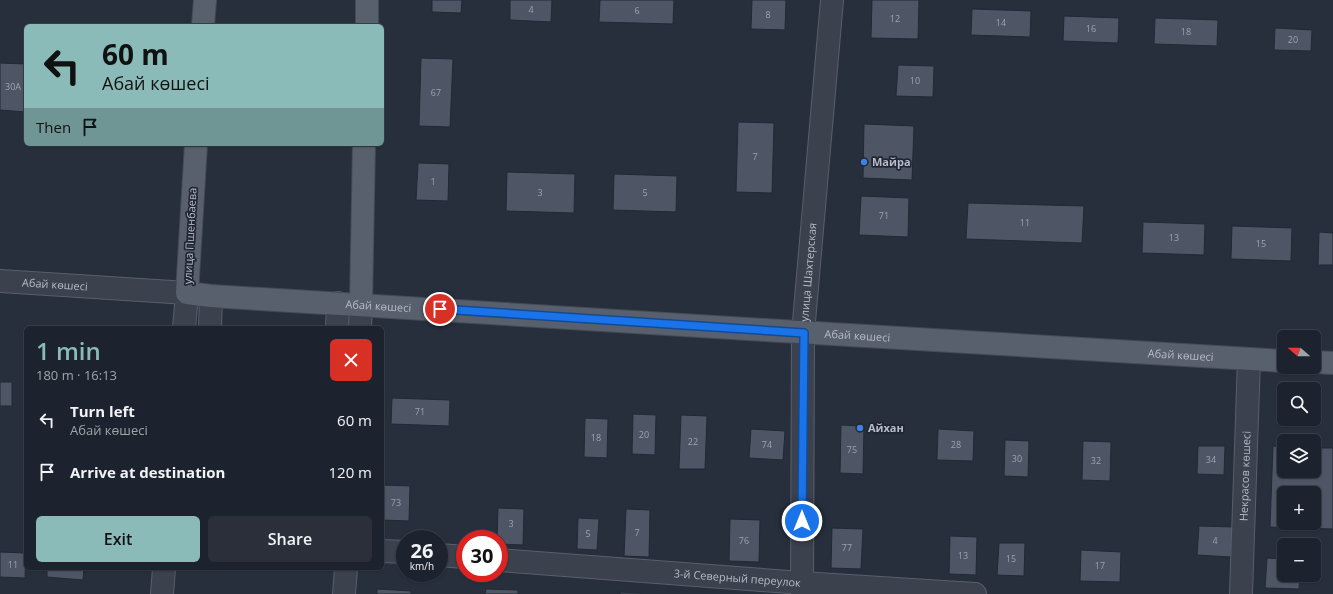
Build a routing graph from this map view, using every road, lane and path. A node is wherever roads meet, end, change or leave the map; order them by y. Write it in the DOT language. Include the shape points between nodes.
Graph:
graph roads {
  1 [pos="205,0"];
  2 [pos="367,0"];
  3 [pos="832,0"];
  4 [pos="203,24"];
  5 [pos="367,24"];
  6 [pos="196,146"];
  7 [pos="364,146"];
  8 [pos="0,281"];
  9 [pos="187,293"];
  10 [pos="211,296"];
  11 [pos="338,303"];
  12 [pos="361,304"];
  13 [pos="184,326"];
  14 [pos="210,326"];
  15 [pos="337,326"];
  16 [pos="360,326"];
  17 [pos="804,333"];
  18 [pos="1249,359"];
  19 [pos="1277,361"];
  20 [pos="1321,362"];
  21 [pos="1333,363"];
  22 [pos="384,551"];
  23 [pos="396,552"];
  24 [pos="508,561"];
  25 [pos="164,570"];
  26 [pos="346,570"];
  27 [pos="802,589"];
  28 [pos="162,594"];
  29 [pos="344,594"];
  30 [pos="975,594"];
  31 [pos="1241,594"];
  1 -- 4 [label="main road"];
  2 -- 5 [label="main road"];
  3 -- 17 [label="street, улица Шахтерская"];
  6 -- 9 [label="main road, улица Пшенбаева"];
  7 -- 12 [label="main road"];
  8 -- 9 [label="street, Абай көшесі"];
  9 -- 10 [label="main road, Абай көшесі"];
  9 -- 13 [label="street, улица Пшенбаева"];
  10 -- 11 [label="main road, Абай көшесі"];
  10 -- 14 [label="street"];
  11 -- 12 [label="main road, Абай көшесі"];
  11 -- 15 [label="street"];
  12 -- 16 [label="street"];
  12 -- 17 [label="main road, Абай көшесі"];
  17 -- 18 [label="main road, Абай көшесі"];
  17 -- 27 [label="street, улица Шахтерская"];
  18 -- 19 [label="main road, Абай көшесі"];
  18 -- 31 [label="street, Некрасов көшесі"];
  20 -- 21 [label="main road"];
  22 -- 23 [label="street"];
  24 -- 27 [label="street, 3-й Северный переулок"];
  25 -- 28 [label="street"];
  26 -- 29 [label="street"];
  27 -- 30 [label="street, 3-й Северный переулок"];
}
